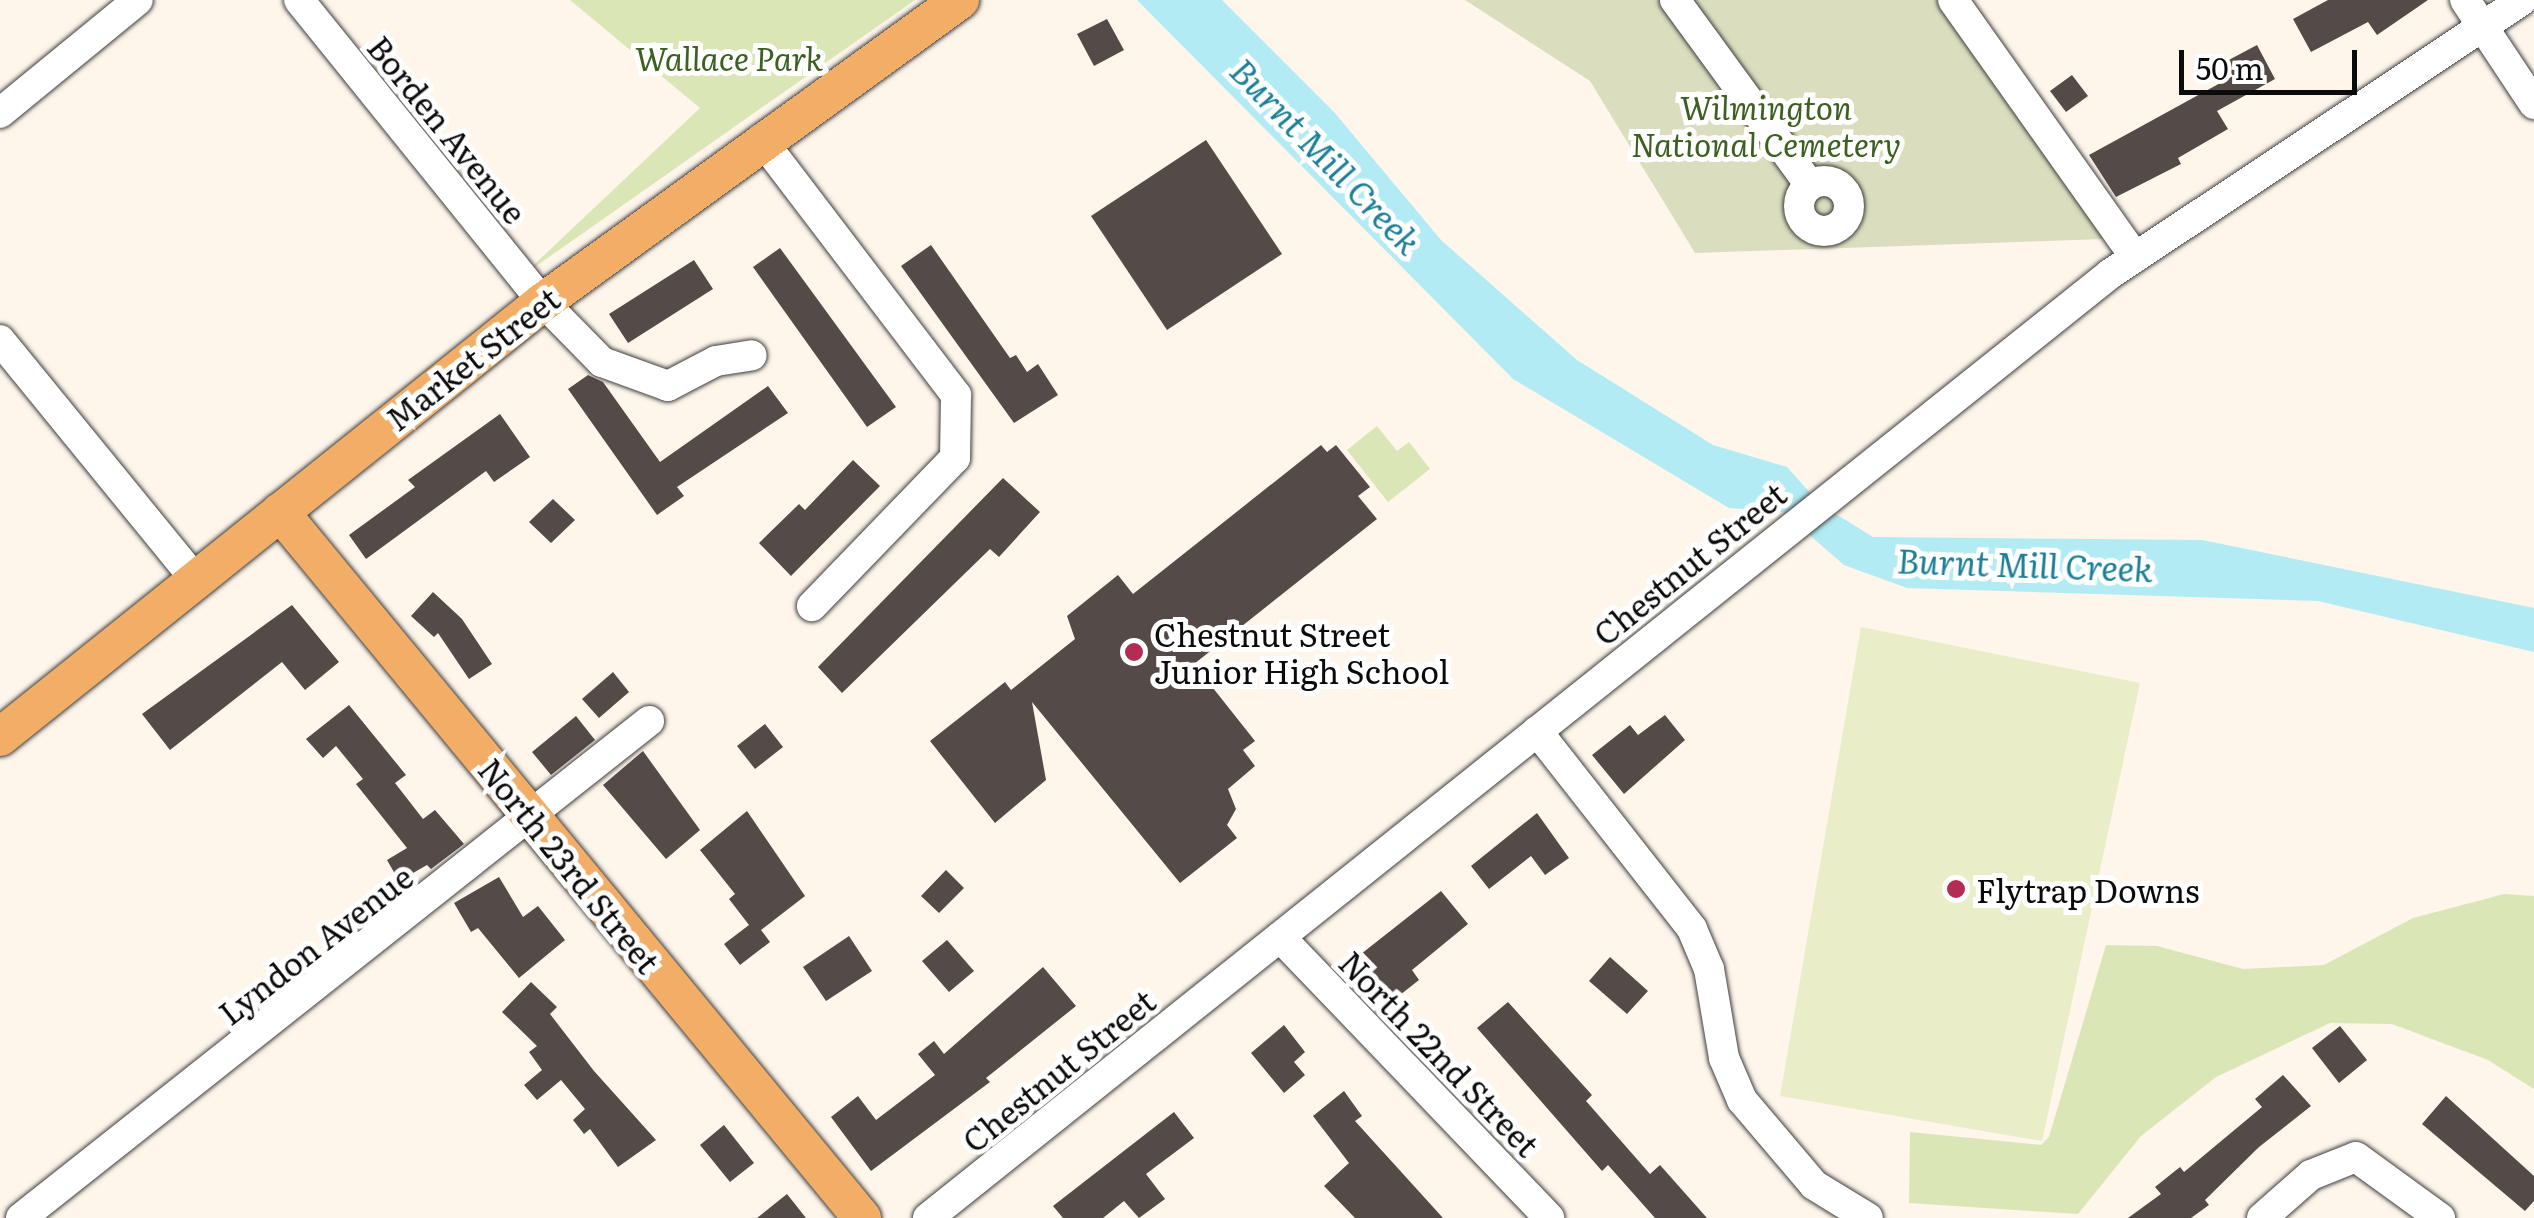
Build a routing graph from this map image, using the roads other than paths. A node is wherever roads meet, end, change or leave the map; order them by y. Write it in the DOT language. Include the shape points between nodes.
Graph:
graph roads {
  1 [pos="138,0"];
  2 [pos="299,0"];
  3 [pos="960,0"];
  4 [pos="1675,0"];
  5 [pos="1953,0"];
  6 [pos="2466,0"];
  7 [pos="2522,0"];
  8 [pos="2483,26"];
  9 [pos="2534,104"];
  10 [pos="0,113"];
  11 [pos="762,139"];
  12 [pos="1810,185"];
  13 [pos="2135,256"];
  14 [pos="542,302"];
  15 [pos="0,340"];
  16 [pos="752,355"];
  17 [pos="280,512"];
  18 [pos="194,578"];
  19 [pos="812,606"];
  20 [pos="648,721"];
  21 [pos="1537,731"];
  22 [pos="0,737"];
  23 [pos="532,818"];
  24 [pos="1280,936"];
  25 [pos="21,1218"];
  26 [pos="862,1218"];
  27 [pos="928,1218"];
  28 [pos="1549,1218"];
  29 [pos="1868,1218"];
  30 [pos="2262,1218"];
  31 [pos="2440,1218"];
  1 -- 10 [label="street"];
  2 -- 14 [label="street, Borden Avenue"];
  3 -- 11 [label="main road, Market Street"];
  4 -- 12 [label="street"];
  5 -- 13 [label="street"];
  6 -- 8 [label="street"];
  7 -- 8 [label="street, Chestnut Street"];
  8 -- 9 [label="street"];
  8 -- 13 [label="street, Chestnut Street"];
  11 -- 14 [label="main road, Market Street"];
  11 -- 19 [label="street" via="956,395 956,458"];
  13 -- 21 [label="street, Chestnut Street"];
  14 -- 16 [label="street, Borden Avenue" via="602,362 668,386 716,361"];
  14 -- 17 [label="main road, Market Street"];
  15 -- 18 [label="street"];
  17 -- 18 [label="main road, Market Street"];
  17 -- 23 [label="main road, North 23rd Street"];
  18 -- 22 [label="main road, Market Street"];
  20 -- 23 [label="street, Lyndon Avenue"];
  21 -- 24 [label="street, Chestnut Street"];
  21 -- 29 [label="street" via="1692,928 1709,969 1724,1058 1742,1100 1814,1185"];
  23 -- 25 [label="street, Lyndon Avenue"];
  23 -- 26 [label="main road, North 23rd Street"];
  24 -- 27 [label="street, Chestnut Street"];
  24 -- 28 [label="street, North 22nd Street"];
  30 -- 31 [label="street" via="2339,1159 2374,1166"];
}
